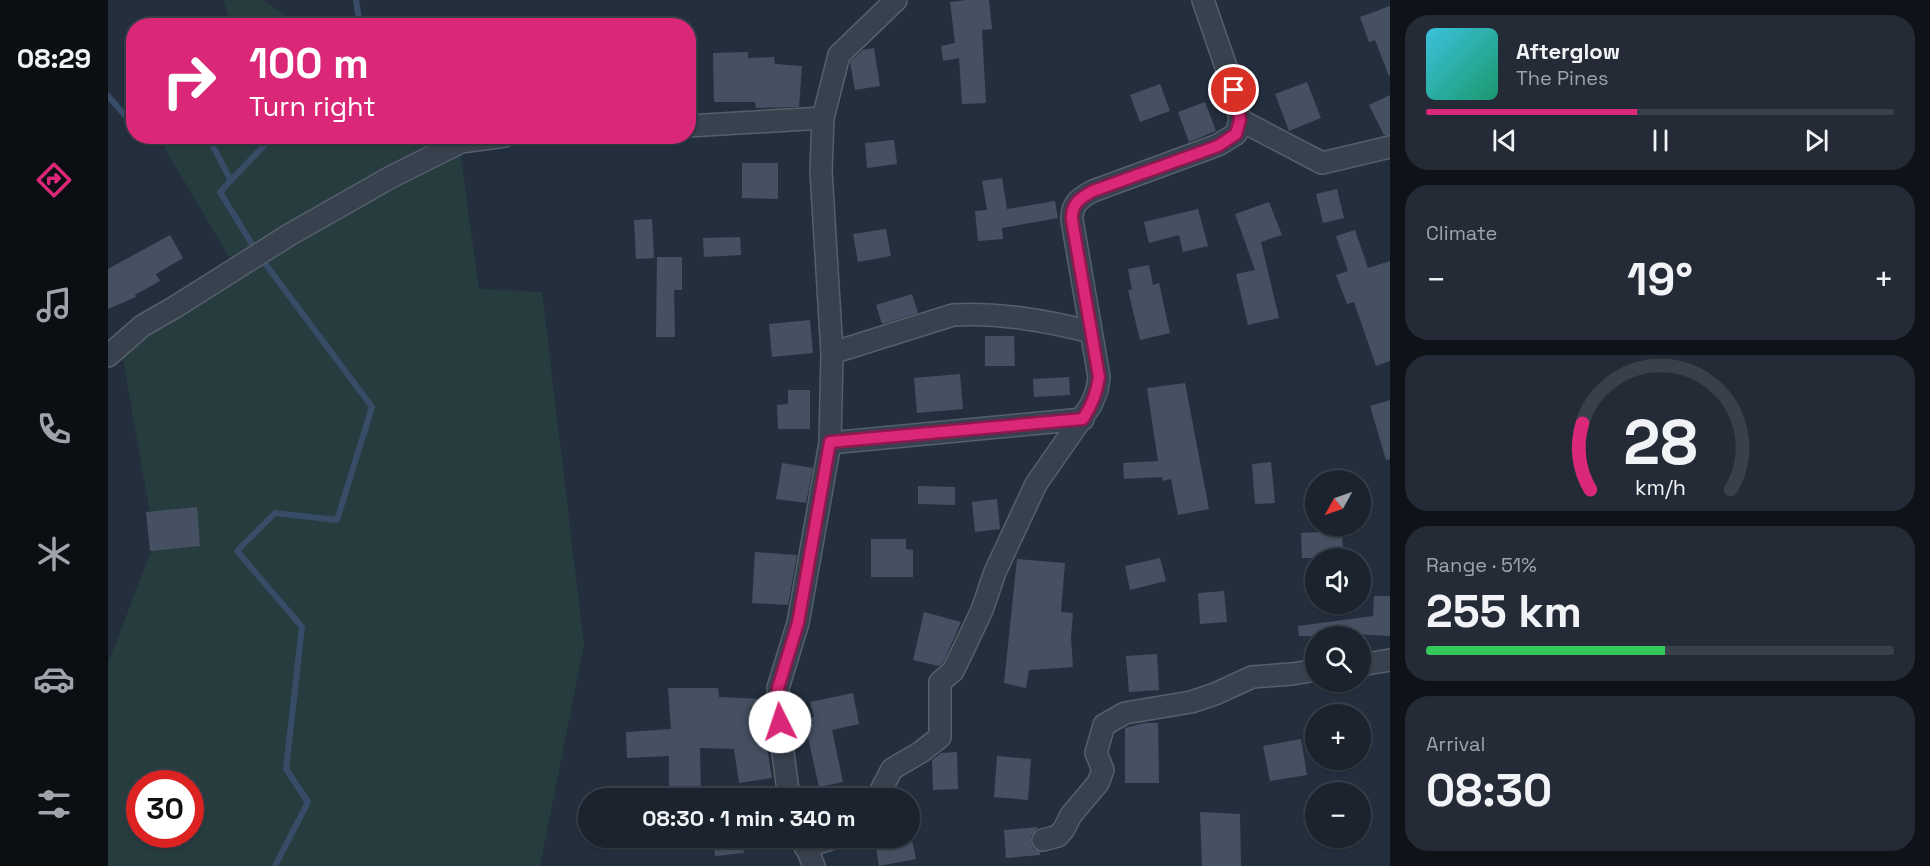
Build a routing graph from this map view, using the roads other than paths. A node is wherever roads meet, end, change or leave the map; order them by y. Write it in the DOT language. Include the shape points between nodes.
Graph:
graph roads {
  1 [pos="896,0"];
  2 [pos="1203,0"];
  3 [pos="822,118"];
  4 [pos="1240,120"];
  5 [pos="696,126"];
  6 [pos="457,144"];
  7 [pos="1390,147"];
  8 [pos="1090,332"];
  9 [pos="832,353"];
  10 [pos="108,356"];
  11 [pos="1083,419"];
  12 [pos="830,442"];
  13 [pos="1390,660"];
  14 [pos="1371,663"];
  15 [pos="1305,672"];
  16 [pos="788,788"];
  17 [pos="882,788"];
  18 [pos="1043,840"];
  1 -- 3 [label="street" via="839,55"];
  2 -- 4 [label="street" via="1234,90"];
  3 -- 5 [label="street"];
  3 -- 9 [label="street" via="821,171"];
  4 -- 7 [label="street" via="1322,163"];
  4 -- 8 [label="street" via="1236,134 1218,146 1093,191 1075,204 1072,220"];
  6 -- 10 [label="street" via="289,235 141,326"];
  8 -- 9 [label="street" via="1058,323 953,315"];
  8 -- 11 [label="street" via="1099,377"];
  9 -- 12 [label="street"];
  11 -- 12 [label="street"];
  11 -- 17 [label="street" via="1036,484 953,672 940,682 940,736 892,769"];
  12 -- 16 [label="street" via="798,623 778,688"];
  13 -- 14 [label="street"];
  15 -- 18 [label="street" via="1252,677 1191,702 1125,713 1104,725 1096,753 1103,770 1098,783 1071,815 1064,830"];
}
